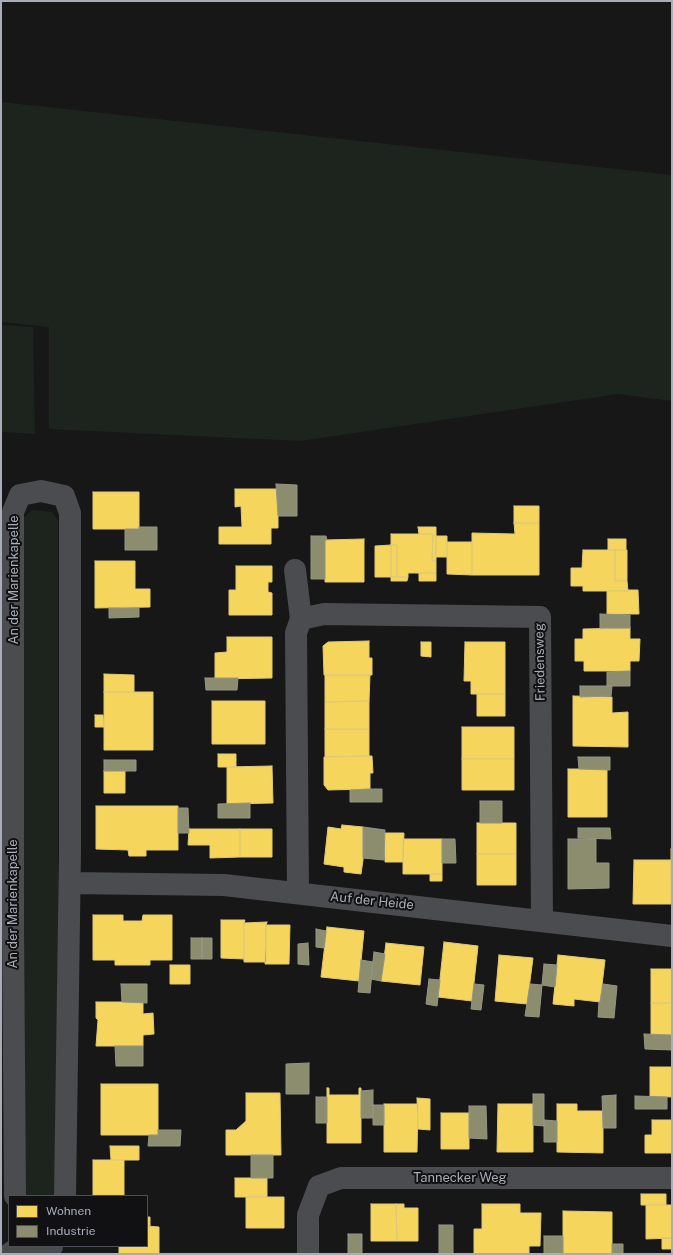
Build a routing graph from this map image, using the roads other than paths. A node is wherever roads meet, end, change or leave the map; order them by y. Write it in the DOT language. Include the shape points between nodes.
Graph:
graph roads {
  1 [pos="295,570"];
  2 [pos="302,619"];
  3 [pos="70,883"];
  4 [pos="298,893"];
  5 [pos="542,921"];
  6 [pos="7,928"];
  7 [pos="672,936"];
  8 [pos="672,1178"];
  9 [pos="15,1195"];
  10 [pos="65,1195"];
  11 [pos="52,1247"];
  12 [pos="13,1250"];
  13 [pos="308,1254"];
  1 -- 2 [label="street"];
  2 -- 4 [label="street" via="296,633"];
  2 -- 5 [label="street, Friedensweg" via="324,614 540,617"];
  3 -- 4 [label="street, Auf der Heide" via="224,885"];
  3 -- 6 [label="street, An der Marienkapelle" via="70,513 64,496 40,491 20,495 13,512"];
  3 -- 10 [label="street, An der Marienkapelle"];
  4 -- 5 [label="street, Auf der Heide"];
  5 -- 7 [label="street, Auf der Heide"];
  6 -- 9 [label="street, An der Marienkapelle"];
  8 -- 13 [label="street, Tannecker Weg" via="341,1178 319,1186 308,1215"];
  11 -- 12 [label="street"];
}
